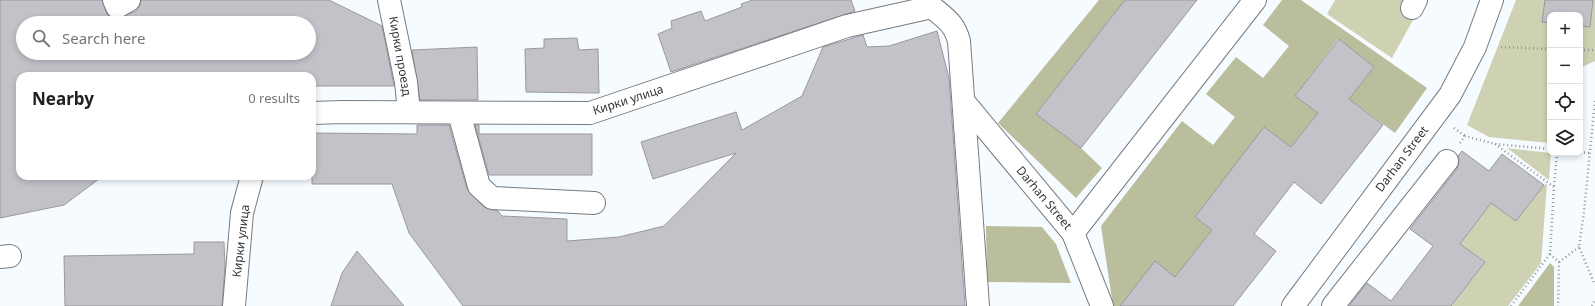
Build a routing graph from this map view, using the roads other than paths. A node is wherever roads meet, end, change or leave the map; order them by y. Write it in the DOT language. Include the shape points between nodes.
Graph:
graph roads {
  1 [pos="114,0"];
  2 [pos="130,0"];
  3 [pos="389,0"];
  4 [pos="1255,0"];
  5 [pos="1492,0"];
  6 [pos="932,3"];
  7 [pos="964,102"];
  8 [pos="409,112"];
  9 [pos="316,113"];
  10 [pos="459,113"];
  11 [pos="1447,161"];
  12 [pos="251,180"];
  13 [pos="594,203"];
  14 [pos="1073,233"];
  15 [pos="234,306"];
  16 [pos="978,306"];
  17 [pos="1102,306"];
  18 [pos="1292,306"];
  19 [pos="1333,306"];
  1 -- 2 [label="street" via="117,7"];
  3 -- 8 [label="street, Кирки проезд" via="406,82"];
  4 -- 14 [label="street"];
  5 -- 18 [label="street, Darhan Street" via="1476,47 1450,95"];
  6 -- 7 [label="street" via="956,31"];
  6 -- 10 [label="street, Кирки улица" via="847,26 590,113"];
  7 -- 14 [label="street, Darhan Street"];
  7 -- 16 [label="street"];
  8 -- 9 [label="street, Кирки улица"];
  8 -- 10 [label="street, Кирки улица"];
  10 -- 13 [label="street" via="479,186 492,198"];
  11 -- 19 [label="street"];
  12 -- 15 [label="street, Кирки улица" via="242,213"];
  14 -- 17 [label="street, Darhan Street"];
}
